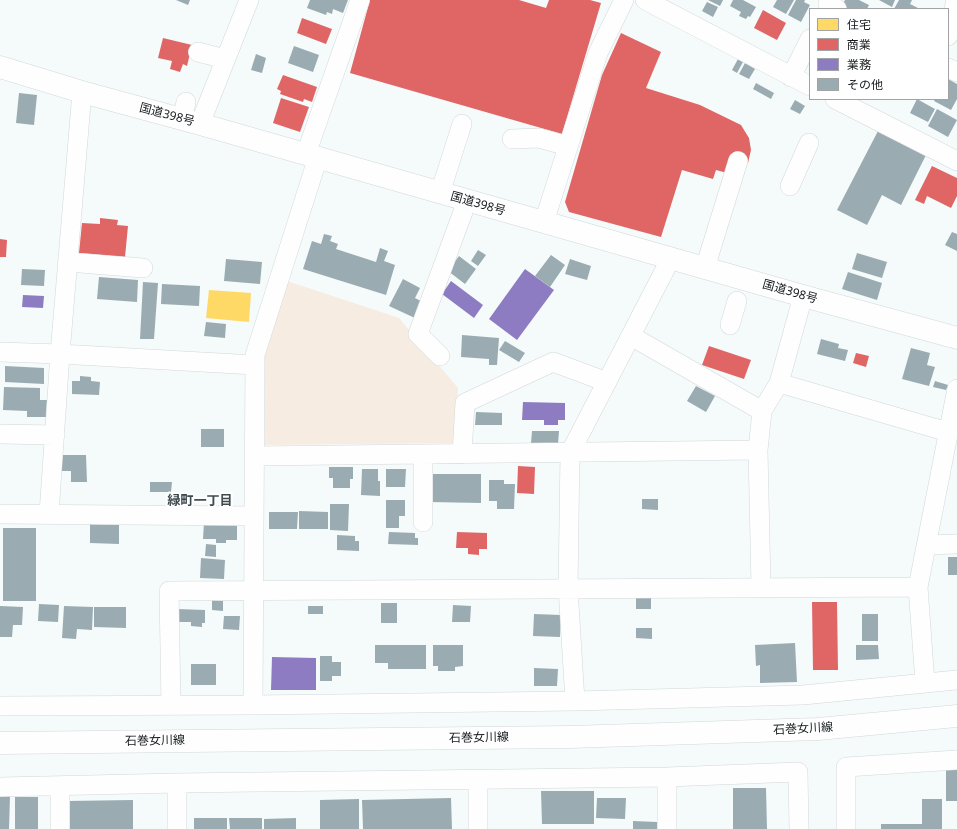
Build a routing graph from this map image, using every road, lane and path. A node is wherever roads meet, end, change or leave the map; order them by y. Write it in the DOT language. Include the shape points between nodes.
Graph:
graph roads {
  1 [pos="248,0"];
  2 [pos="360,0"];
  3 [pos="624,0"];
  4 [pos="645,0"];
  5 [pos="956,0"];
  6 [pos="949,32"];
  7 [pos="809,41"];
  8 [pos="198,52"];
  9 [pos="225,59"];
  10 [pos="0,67"];
  11 [pos="790,77"];
  12 [pos="809,86"];
  13 [pos="82,92"];
  14 [pos="837,100"];
  15 [pos="189,115"];
  16 [pos="462,124"];
  17 [pos="512,139"];
  18 [pos="809,143"];
  19 [pos="568,146"];
  20 [pos="312,156"];
  21 [pos="957,160"];
  22 [pos="738,161"];
  23 [pos="790,186"];
  24 [pos="440,193"];
  25 [pos="467,201"];
  26 [pos="544,222"];
  27 [pos="671,258"];
  28 [pos="68,262"];
  29 [pos="142,268"];
  30 [pos="705,268"];
  31 [pos="803,296"];
  32 [pos="737,301"];
  33 [pos="730,325"];
  34 [pos="631,336"];
  35 [pos="957,338"];
  36 [pos="0,352"];
  37 [pos="60,354"];
  38 [pos="440,356"];
  39 [pos="255,365"];
  40 [pos="607,382"];
  41 [pos="779,383"];
  42 [pos="957,389"];
  43 [pos="762,411"];
  44 [pos="948,432"];
  45 [pos="0,434"];
  46 [pos="55,435"];
  47 [pos="758,450"];
  48 [pos="570,453"];
  49 [pos="423,454"];
  50 [pos="462,454"];
  51 [pos="255,456"];
  52 [pos="0,514"];
  53 [pos="49,514"];
  54 [pos="253,516"];
  55 [pos="423,522"];
  56 [pos="957,544"];
  57 [pos="926,545"];
  58 [pos="761,587"];
  59 [pos="918,587"];
  60 [pos="568,588"];
  61 [pos="252,591"];
  62 [pos="957,680"];
  63 [pos="925,683"];
  64 [pos="575,702"];
  65 [pos="171,705"];
  66 [pos="252,705"];
  67 [pos="0,706"];
  68 [pos="957,716"];
  69 [pos="0,743"];
  70 [pos="957,760"];
  71 [pos="667,777"];
  72 [pos="478,780"];
  73 [pos="177,783"];
  74 [pos="60,786"];
  75 [pos="0,787"];
  76 [pos="60,829"];
  77 [pos="177,829"];
  78 [pos="478,829"];
  79 [pos="667,829"];
  80 [pos="799,829"];
  81 [pos="846,829"];
  1 -- 9 [label="street"];
  2 -- 20 [label="street"];
  3 -- 19 [label="street" via="598,53"];
  4 -- 11 [label="street"];
  5 -- 6 [label="street"];
  7 -- 11 [label="street"];
  8 -- 9 [label="street"];
  9 -- 15 [label="street"];
  10 -- 13 [label="main road, 国道398号"];
  11 -- 12 [label="street"];
  13 -- 15 [label="main road, 国道398号"];
  13 -- 28 [label="street"];
  14 -- 21 [label="street"];
  15 -- 20 [label="main road, 国道398号"];
  16 -- 24 [label="street"];
  17 -- 19 [label="street" via="539,138"];
  18 -- 23 [label="street"];
  19 -- 26 [label="street"];
  20 -- 24 [label="main road, 国道398号"];
  20 -- 39 [label="street" via="255,355"];
  22 -- 30 [label="street"];
  24 -- 25 [label="main road, 国道398号"];
  25 -- 26 [label="main road, 国道398号"];
  25 -- 38 [label="street" via="418,334"];
  26 -- 27 [label="main road, 国道398号"];
  27 -- 30 [label="main road, 国道398号"];
  27 -- 34 [label="street"];
  28 -- 29 [label="street"];
  28 -- 37 [label="street"];
  30 -- 31 [label="main road, 国道398号"];
  31 -- 35 [label="main road, 国道398号"];
  31 -- 41 [label="street"];
  32 -- 33 [label="street"];
  34 -- 40 [label="street"];
  34 -- 43 [label="street"];
  36 -- 37 [label="street"];
  37 -- 39 [label="street"];
  37 -- 46 [label="street"];
  39 -- 51 [label="street"];
  40 -- 48 [label="street"];
  40 -- 50 [label="street" via="553,362 465,402"];
  41 -- 43 [label="street"];
  41 -- 44 [label="street"];
  42 -- 44 [label="street"];
  43 -- 47 [label="street"];
  44 -- 57 [label="street"];
  45 -- 46 [label="street"];
  46 -- 53 [label="street"];
  47 -- 48 [label="street"];
  47 -- 58 [label="street"];
  48 -- 50 [label="street"];
  48 -- 60 [label="street"];
  49 -- 50 [label="street"];
  49 -- 51 [label="street"];
  49 -- 55 [label="street"];
  51 -- 54 [label="street"];
  52 -- 53 [label="street"];
  53 -- 54 [label="street"];
  54 -- 61 [label="street"];
  56 -- 57 [label="street"];
  57 -- 59 [label="street"];
  58 -- 59 [label="street"];
  58 -- 60 [label="street"];
  59 -- 63 [label="street"];
  60 -- 61 [label="street"];
  60 -- 64 [label="street"];
  61 -- 65 [label="street" via="170,591"];
  61 -- 66 [label="street"];
  62 -- 63 [label="street"];
  63 -- 64 [label="street" via="803,695"];
  64 -- 66 [label="street"];
  65 -- 66 [label="street"];
  65 -- 67 [label="street"];
  68 -- 69 [label="main road, 石巻女川線" via="818,729 570,737"];
  70 -- 81 [label="street" via="846,767"];
  71 -- 72 [label="street"];
  71 -- 79 [label="street"];
  71 -- 80 [label="street" via="798,772"];
  72 -- 73 [label="street"];
  72 -- 78 [label="street"];
  73 -- 74 [label="street"];
  73 -- 77 [label="street"];
  74 -- 75 [label="street"];
  74 -- 76 [label="street"];
}
